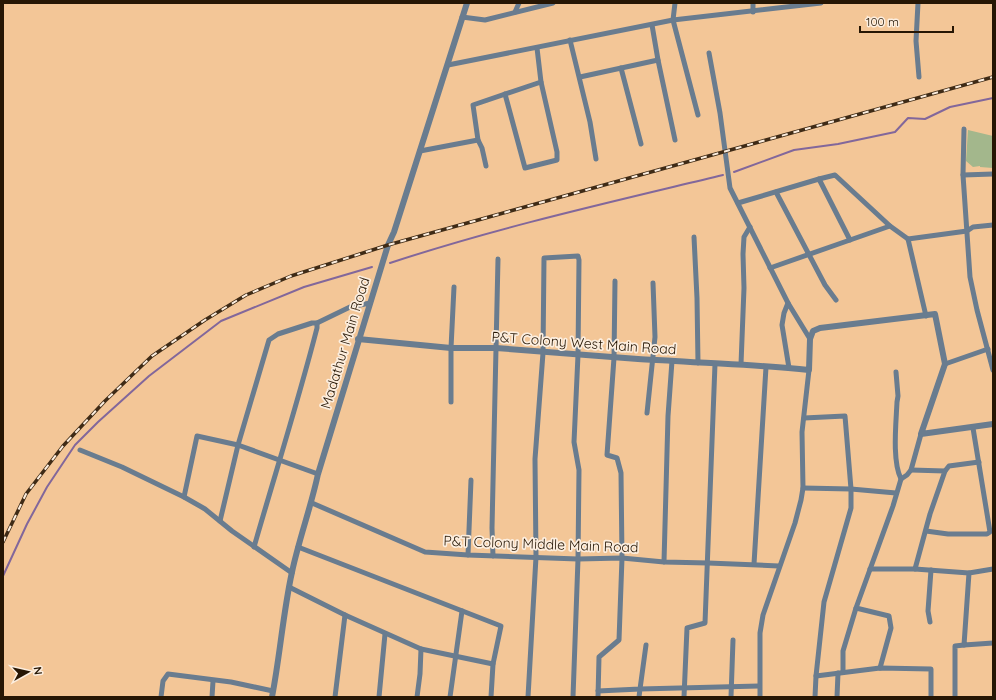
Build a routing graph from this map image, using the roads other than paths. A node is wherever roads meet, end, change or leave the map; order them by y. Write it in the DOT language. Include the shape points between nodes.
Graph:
graph roads {
  1 [pos="467,3"];
  2 [pos="519,3"];
  3 [pos="553,3"];
  4 [pos="675,3"];
  5 [pos="753,3"];
  6 [pos="821,3"];
  7 [pos="918,3"];
  8 [pos="515,12"];
  9 [pos="753,12"];
  10 [pos="462,17"];
  11 [pos="673,20"];
  12 [pos="652,25"];
  13 [pos="570,40"];
  14 [pos="537,48"];
  15 [pos="709,53"];
  16 [pos="658,60"];
  17 [pos="448,65"];
  18 [pos="621,68"];
  19 [pos="580,77"];
  20 [pos="919,77"];
  21 [pos="541,82"];
  22 [pos="505,94"];
  23 [pos="698,115"];
  24 [pos="964,129"];
  25 [pos="478,140"];
  26 [pos="674,140"];
  27 [pos="641,144"];
  28 [pos="420,151"];
  29 [pos="596,159"];
  30 [pos="486,166"];
  31 [pos="993,174"];
  32 [pos="963,175"];
  33 [pos="819,179"];
  34 [pos="776,192"];
  35 [pos="738,203"];
  36 [pos="993,225"];
  37 [pos="890,226"];
  38 [pos="750,227"];
  39 [pos="967,231"];
  40 [pos="694,237"];
  41 [pos="908,239"];
  42 [pos="850,240"];
  43 [pos="808,255"];
  44 [pos="498,259"];
  45 [pos="770,268"];
  46 [pos="615,281"];
  47 [pos="653,283"];
  48 [pos="454,287"];
  49 [pos="836,300"];
  50 [pos="370,303"];
  51 [pos="788,303"];
  52 [pos="926,316"];
  53 [pos="317,323"];
  54 [pos="358,339"];
  55 [pos="810,339"];
  56 [pos="450,348"];
  57 [pos="496,348"];
  58 [pos="988,349"];
  59 [pos="543,353"];
  60 [pos="578,355"];
  61 [pos="614,358"];
  62 [pos="652,361"];
  63 [pos="672,361"];
  64 [pos="698,363"];
  65 [pos="715,364"];
  66 [pos="741,364"];
  67 [pos="945,364"];
  68 [pos="766,367"];
  69 [pos="789,368"];
  70 [pos="809,370"];
  71 [pos="993,370"];
  72 [pos="896,372"];
  73 [pos="450,402"];
  74 [pos="647,413"];
  75 [pos="804,418"];
  76 [pos="993,424"];
  77 [pos="973,428"];
  78 [pos="921,434"];
  79 [pos="238,445"];
  80 [pos="80,450"];
  81 [pos="278,460"];
  82 [pos="979,462"];
  83 [pos="911,470"];
  84 [pos="945,471"];
  85 [pos="318,474"];
  86 [pos="901,479"];
  87 [pos="471,480"];
  88 [pos="803,488"];
  89 [pos="851,489"];
  90 [pos="896,493"];
  91 [pos="184,497"];
  92 [pos="312,503"];
  93 [pos="220,521"];
  94 [pos="926,531"];
  95 [pos="254,547"];
  96 [pos="298,547"];
  97 [pos="468,555"];
  98 [pos="493,556"];
  99 [pos="536,557"];
  100 [pos="622,558"];
  101 [pos="578,559"];
  102 [pos="664,562"];
  103 [pos="708,563"];
  104 [pos="754,564"];
  105 [pos="779,566"];
  106 [pos="870,569"];
  107 [pos="915,569"];
  108 [pos="993,569"];
  109 [pos="931,570"];
  110 [pos="292,573"];
  111 [pos="969,573"];
  112 [pos="289,587"];
  113 [pos="856,608"];
  114 [pos="462,611"];
  115 [pos="345,615"];
  116 [pos="930,622"];
  117 [pos="385,634"];
  118 [pos="733,640"];
  119 [pos="993,643"];
  120 [pos="646,645"];
  121 [pos="964,645"];
  122 [pos="421,649"];
  123 [pos="455,656"];
  124 [pos="493,664"];
  125 [pos="880,668"];
  126 [pos="840,672"];
  127 [pos="816,676"];
  128 [pos="214,681"];
  129 [pos="760,686"];
  130 [pos="731,687"];
  131 [pos="640,689"];
  132 [pos="685,689"];
  133 [pos="598,691"];
  134 [pos="273,694"];
  135 [pos="161,697"];
  136 [pos="212,697"];
  137 [pos="335,697"];
  138 [pos="378,697"];
  139 [pos="417,697"];
  140 [pos="450,697"];
  141 [pos="490,697"];
  142 [pos="528,697"];
  143 [pos="573,697"];
  144 [pos="598,697"];
  145 [pos="640,697"];
  146 [pos="684,697"];
  147 [pos="731,697"];
  148 [pos="760,697"];
  149 [pos="815,697"];
  150 [pos="837,697"];
  151 [pos="931,697"];
  152 [pos="955,697"];
  1 -- 10 [label="street, Madathur Main Road"];
  2 -- 8 [label="street"];
  3 -- 8 [label="street"];
  4 -- 11 [label="street"];
  5 -- 9 [label="street"];
  6 -- 9 [label="street"];
  7 -- 20 [label="street" via="916,41"];
  8 -- 10 [label="street" via="485,20"];
  9 -- 11 [label="street"];
  10 -- 17 [label="street, Madathur Main Road"];
  11 -- 12 [label="street"];
  11 -- 23 [label="street"];
  12 -- 13 [label="street"];
  12 -- 16 [label="street"];
  13 -- 14 [label="street"];
  13 -- 19 [label="street"];
  14 -- 17 [label="street"];
  14 -- 21 [label="street"];
  15 -- 35 [label="street" via="730,188"];
  16 -- 18 [label="street"];
  16 -- 26 [label="street"];
  17 -- 28 [label="street, Madathur Main Road"];
  18 -- 19 [label="street"];
  18 -- 27 [label="street"];
  19 -- 29 [label="street"];
  21 -- 22 [label="street"];
  21 -- 22 [label="street" via="558,152 557,160 525,168"];
  22 -- 25 [label="street" via="473,105"];
  24 -- 32 [label="street"];
  25 -- 28 [label="street"];
  25 -- 30 [label="street"];
  28 -- 50 [label="street, Madathur Main Road"];
  31 -- 32 [label="street"];
  32 -- 39 [label="street"];
  33 -- 34 [label="street"];
  33 -- 37 [label="street" via="835,174"];
  33 -- 42 [label="street"];
  34 -- 35 [label="street"];
  34 -- 43 [label="street"];
  35 -- 38 [label="street"];
  36 -- 39 [label="street" via="973,227"];
  37 -- 41 [label="street"];
  37 -- 42 [label="street"];
  38 -- 45 [label="street"];
  38 -- 66 [label="street" via="744,237 742,254 744,288"];
  39 -- 41 [label="street"];
  39 -- 58 [label="street" via="970,277"];
  40 -- 64 [label="street"];
  41 -- 52 [label="street"];
  42 -- 43 [label="street"];
  43 -- 45 [label="street"];
  43 -- 49 [label="street"];
  44 -- 57 [label="street"];
  45 -- 51 [label="street"];
  46 -- 61 [label="street"];
  47 -- 62 [label="street" via="655,337"];
  48 -- 56 [label="street"];
  50 -- 53 [label="street" via="350,307"];
  50 -- 54 [label="street, Madathur Main Road"];
  51 -- 55 [label="street"];
  51 -- 69 [label="street" via="782,325"];
  52 -- 55 [label="street" via="820,328 813,331"];
  52 -- 67 [label="street" via="935,314"];
  53 -- 79 [label="street" via="312,322 278,334 269,340"];
  53 -- 81 [label="street" via="318,328 303,383"];
  54 -- 56 [label="street, P&T Colony West Main Road"];
  54 -- 85 [label="street, Madathur Main Road"];
  55 -- 70 [label="street"];
  56 -- 57 [label="street, P&T Colony West Main Road"];
  56 -- 73 [label="street"];
  57 -- 59 [label="street, P&T Colony West Main Road"];
  57 -- 98 [label="street"];
  58 -- 67 [label="street"];
  58 -- 71 [label="street"];
  59 -- 60 [label="street, P&T Colony West Main Road"];
  59 -- 60 [label="street" via="544,258 578,256"];
  59 -- 99 [label="street" via="536,459"];
  60 -- 61 [label="street, P&T Colony West Main Road"];
  60 -- 101 [label="street" via="574,442 579,470"];
  61 -- 62 [label="street, P&T Colony West Main Road"];
  61 -- 100 [label="street" via="607,455 617,458 621,473"];
  62 -- 63 [label="street, P&T Colony West Main Road"];
  62 -- 74 [label="street"];
  63 -- 64 [label="street, P&T Colony West Main Road"];
  63 -- 102 [label="street"];
  64 -- 65 [label="street, P&T Colony West Main Road"];
  65 -- 66 [label="street, P&T Colony West Main Road"];
  65 -- 103 [label="street"];
  66 -- 68 [label="street, P&T Colony West Main Road"];
  67 -- 78 [label="street"];
  68 -- 69 [label="street, P&T Colony West Main Road"];
  68 -- 104 [label="street"];
  69 -- 70 [label="street, P&T Colony West Main Road"];
  70 -- 75 [label="street"];
  72 -- 86 [label="street" via="896,458"];
  75 -- 88 [label="street"];
  75 -- 89 [label="street" via="845,416"];
  76 -- 77 [label="street"];
  77 -- 78 [label="street"];
  77 -- 82 [label="street"];
  78 -- 83 [label="street"];
  79 -- 81 [label="street"];
  79 -- 91 [label="street" via="197,436"];
  79 -- 93 [label="street"];
  80 -- 91 [label="street"];
  81 -- 85 [label="street"];
  81 -- 95 [label="street"];
  82 -- 84 [label="street" via="949,466"];
  82 -- 94 [label="street" via="990,532 948,534"];
  83 -- 84 [label="street"];
  83 -- 86 [label="street"];
  84 -- 94 [label="street"];
  85 -- 92 [label="street, Madathur Main Road"];
  86 -- 90 [label="street"];
  87 -- 97 [label="street"];
  88 -- 89 [label="street"];
  88 -- 105 [label="street" via="795,523"];
  89 -- 90 [label="street"];
  89 -- 127 [label="street" via="851,508 824,602"];
  90 -- 106 [label="street"];
  91 -- 93 [label="street"];
  92 -- 96 [label="street, Madathur Main Road"];
  92 -- 97 [label="street, P&T Colony Middle Main Road" via="424,552"];
  93 -- 95 [label="street"];
  94 -- 107 [label="street"];
  95 -- 110 [label="street"];
  96 -- 110 [label="street, Madathur Main Road"];
  96 -- 114 [label="street"];
  97 -- 98 [label="street, P&T Colony Middle Main Road"];
  98 -- 99 [label="street, P&T Colony Middle Main Road"];
  99 -- 101 [label="street, P&T Colony Middle Main Road"];
  99 -- 142 [label="street"];
  100 -- 101 [label="street, P&T Colony Middle Main Road"];
  100 -- 102 [label="street, P&T Colony Middle Main Road"];
  100 -- 133 [label="street" via="619,640 599,657"];
  101 -- 143 [label="street"];
  102 -- 103 [label="street, P&T Colony Middle Main Road"];
  103 -- 105 [label="street, P&T Colony Middle Main Road"];
  103 -- 132 [label="street" via="705,623 687,628"];
  105 -- 129 [label="street" via="761,627"];
  106 -- 107 [label="street"];
  106 -- 113 [label="street"];
  107 -- 109 [label="street"];
  108 -- 111 [label="street"];
  109 -- 111 [label="street"];
  109 -- 116 [label="street" via="928,611"];
  110 -- 112 [label="street, Madathur Main Road"];
  111 -- 121 [label="street"];
  112 -- 115 [label="street"];
  112 -- 134 [label="street, Madathur Main Road"];
  113 -- 125 [label="street" via="890,616 891,628"];
  113 -- 126 [label="street" via="843,651"];
  114 -- 123 [label="street"];
  114 -- 124 [label="street" via="501,626"];
  115 -- 117 [label="street"];
  115 -- 137 [label="street"];
  117 -- 122 [label="street"];
  117 -- 138 [label="street"];
  118 -- 130 [label="street"];
  119 -- 121 [label="street"];
  120 -- 131 [label="street"];
  121 -- 152 [label="street" via="955,646"];
  122 -- 123 [label="street"];
  122 -- 139 [label="street"];
  123 -- 124 [label="street"];
  123 -- 140 [label="street"];
  124 -- 141 [label="street"];
  125 -- 126 [label="street"];
  125 -- 151 [label="street" via="931,669"];
  126 -- 127 [label="street"];
  126 -- 150 [label="street"];
  127 -- 149 [label="street"];
  128 -- 134 [label="street" via="231,682"];
  128 -- 135 [label="street" via="168,674 163,681"];
  128 -- 136 [label="street"];
  129 -- 130 [label="street"];
  129 -- 148 [label="street"];
  130 -- 132 [label="street"];
  130 -- 147 [label="street"];
  131 -- 132 [label="street"];
  131 -- 133 [label="street"];
  131 -- 145 [label="street"];
  132 -- 146 [label="street"];
  133 -- 144 [label="street"];
}
